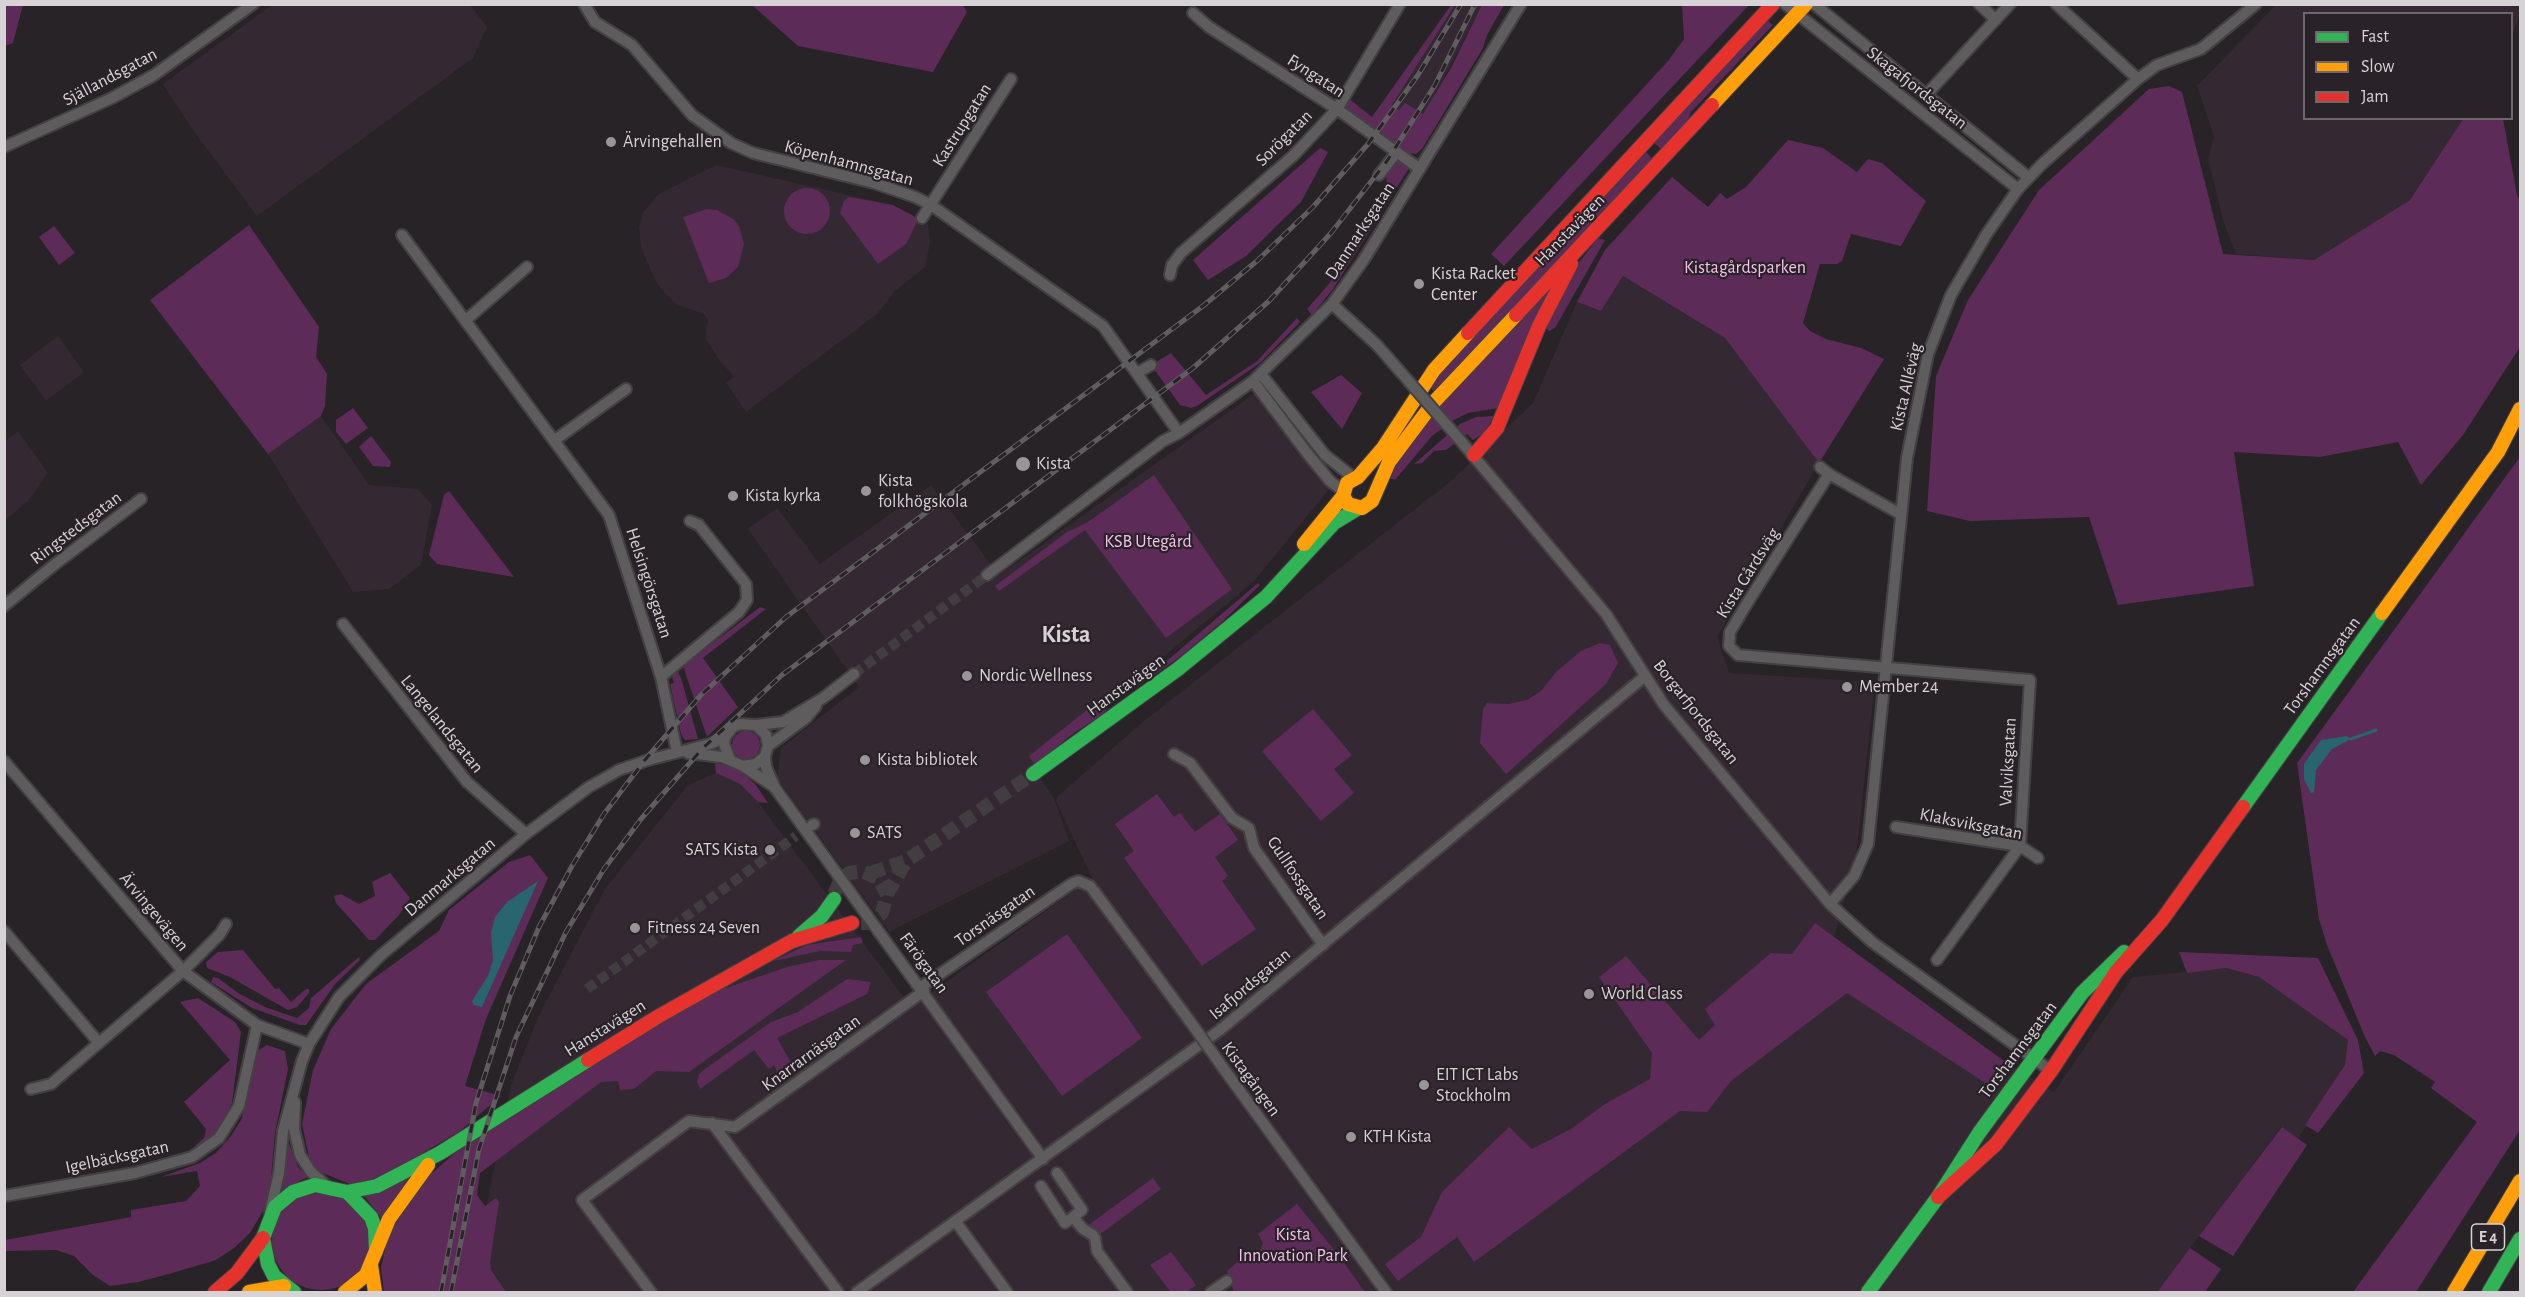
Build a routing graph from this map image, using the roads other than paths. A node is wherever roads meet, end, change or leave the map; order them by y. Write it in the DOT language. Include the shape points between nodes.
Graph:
graph roads {
  1 [pos="253,4"];
  2 [pos="584,4"];
  3 [pos="1400,4"];
  4 [pos="1521,4"];
  5 [pos="1773,4"];
  6 [pos="1785,4"];
  7 [pos="1814,4"];
  8 [pos="1979,4"];
  9 [pos="2010,4"];
  10 [pos="2056,4"];
  11 [pos="2256,4"];
  12 [pos="1801,9"];
  13 [pos="1193,13"];
  14 [pos="1996,20"];
  15 [pos="1011,79"];
  16 [pos="2138,79"];
  17 [pos="1927,94"];
  18 [pos="1337,109"];
  19 [pos="1644,143"];
  20 [pos="4,147"];
  21 [pos="1396,153"];
  22 [pos="1662,159"];
  23 [pos="1420,169"];
  24 [pos="1379,175"];
  25 [pos="2028,177"];
  26 [pos="2018,189"];
  27 [pos="931,205"];
  28 [pos="922,218"];
  29 [pos="402,235"];
  30 [pos="1592,235"];
  31 [pos="527,267"];
  32 [pos="1170,275"];
  33 [pos="1332,304"];
  34 [pos="466,320"];
  35 [pos="1151,365"];
  36 [pos="1137,373"];
  37 [pos="1257,378"];
  38 [pos="626,389"];
  39 [pos="2520,409"];
  40 [pos="1179,433"];
  41 [pos="555,440"];
  42 [pos="1474,455"];
  43 [pos="1356,478"];
  44 [pos="1375,491"];
  45 [pos="1343,494"];
  46 [pos="141,500"];
  47 [pos="1357,509"];
  48 [pos="1900,514"];
  49 [pos="690,521"];
  50 [pos="987,575"];
  51 [pos="4,606"];
  52 [pos="1237,620"];
  53 [pos="343,624"];
  54 [pos="1886,667"];
  55 [pos="854,674"];
  56 [pos="661,677"];
  57 [pos="1644,677"];
  58 [pos="2030,680"];
  59 [pos="823,698"];
  60 [pos="756,725"];
  61 [pos="725,737"];
  62 [pos="766,751"];
  63 [pos="677,752"];
  64 [pos="1174,754"];
  65 [pos="730,759"];
  66 [pos="4,761"];
  67 [pos="743,766"];
  68 [pos="1033,774"];
  69 [pos="775,788"];
  70 [pos="1896,826"];
  71 [pos="526,834"];
  72 [pos="2020,846"];
  73 [pos="2038,858"];
  74 [pos="1090,886"];
  75 [pos="1830,904"];
  76 [pos="226,924"];
  77 [pos="4,931"];
  78 [pos="2143,939"];
  79 [pos="792,941"];
  80 [pos="1323,945"];
  81 [pos="1937,960"];
  82 [pos="183,971"];
  83 [pos="922,989"];
  84 [pos="257,1025"];
  85 [pos="99,1043"];
  86 [pos="309,1044"];
  87 [pos="2034,1058"];
  88 [pos="2051,1071"];
  89 [pos="295,1084"];
  90 [pos="31,1089"];
  91 [pos="712,1123"];
  92 [pos="440,1153"];
  93 [pos="1043,1159"];
  94 [pos="1057,1173"];
  95 [pos="2520,1181"];
  96 [pos="327,1186"];
  97 [pos="1041,1186"];
  98 [pos="347,1192"];
  99 [pos="4,1196"];
  100 [pos="1938,1197"];
  101 [pos="269,1217"];
  102 [pos="1073,1217"];
  103 [pos="956,1222"];
  104 [pos="263,1238"];
  105 [pos="2520,1239"];
  106 [pos="376,1251"];
  107 [pos="371,1265"];
  108 [pos="1227,1281"];
  109 [pos="289,1289"];
  110 [pos="215,1293"];
  111 [pos="249,1293"];
  112 [pos="345,1293"];
  113 [pos="375,1293"];
  114 [pos="651,1293"];
  115 [pos="838,1293"];
  116 [pos="857,1293"];
  117 [pos="1007,1293"];
  118 [pos="1127,1293"];
  119 [pos="1211,1293"];
  120 [pos="1386,1293"];
  121 [pos="1868,1293"];
  122 [pos="2454,1293"];
  123 [pos="2489,1293"];
  1 -- 20 [label="street, Själlandsgatan" via="154,75"];
  2 -- 27 [label="street, Köpenhamnsgatan" via="595,22 632,45 692,115 731,143 776,160 893,188"];
  3 -- 18 [label="street, Sorögatan"];
  4 -- 23 [label="street, Danmarksgatan"];
  5 -- 19 [label="main road, Hanstavägen"];
  6 -- 12 [label="street, Skagafjordsgatan"];
  7 -- 17 [label="street, Skagafjordsgatan"];
  8 -- 14 [label="street"];
  9 -- 14 [label="street"];
  10 -- 16 [label="street"];
  11 -- 16 [label="street, Kista Alléväg" via="2201,49 2157,65"];
  12 -- 22 [label="main road, Hanstavägen"];
  12 -- 26 [label="street, Skagafjordsgatan"];
  13 -- 18 [label="street, Fyngatan"];
  14 -- 17 [label="street"];
  15 -- 27 [label="street, Kastrupgatan"];
  16 -- 25 [label="street, Kista Alléväg"];
  17 -- 25 [label="street, Skagafjordsgatan"];
  18 -- 21 [label="street, Fyngatan"];
  18 -- 32 [label="street, Sorögatan" via="1294,155 1181,253"];
  19 -- 22 [label="main road"];
  19 -- 43 [label="main road, Hanstavägen" via="1434,370 1383,448"];
  21 -- 23 [label="street, Fyngatan"];
  21 -- 24 [label="street"];
  22 -- 30 [label="main road, Hanstavägen"];
  23 -- 33 [label="street, Danmarksgatan"];
  25 -- 26 [label="street, Kista Alléväg"];
  26 -- 48 [label="street, Kista Alléväg" via="1951,295 1928,354"];
  27 -- 28 [label="street, Kastrupgatan"];
  27 -- 36 [label="street, Köpenhamnsgatan" via="1104,326"];
  29 -- 34 [label="street, Helsingörsgatan"];
  30 -- 42 [label="main road" via="1562,277 1497,428"];
  30 -- 44 [label="main road, Hanstavägen" via="1434,402 1389,462"];
  31 -- 34 [label="street"];
  33 -- 37 [label="street, Danmarksgatan"];
  33 -- 42 [label="street, Borgarfjordsgatan, bridge" via="1377,345"];
  34 -- 41 [label="street, Helsingörsgatan"];
  35 -- 36 [label="street"];
  36 -- 40 [label="street, Köpenhamnsgatan"];
  37 -- 40 [label="street, Danmarksgatan"];
  37 -- 43 [label="street" via="1325,455"];
  37 -- 45 [label="street"];
  38 -- 41 [label="street"];
  39 -- 78 [label="main road, Torshamnsgatan" via="2498,452 2162,920"];
  40 -- 50 [label="street, Danmarksgatan" via="1163,441"];
  41 -- 56 [label="street, Helsingörsgatan" via="609,514"];
  42 -- 57 [label="street, Borgarfjordsgatan" via="1606,614"];
  43 -- 44 [label="main road" via="1368,481"];
  43 -- 45 [label="main road, Hanstavägen" via="1347,483"];
  44 -- 47 [label="main road, Hanstavägen" via="1368,506"];
  45 -- 47 [label="main road" via="1348,504"];
  45 -- 52 [label="main road, Hanstavägen"];
  46 -- 51 [label="street, Ringstedsgatan"];
  47 -- 52 [label="main road, Hanstavägen" via="1334,523 1266,597"];
  48 -- 54 [label="street, Kista Alléväg"];
  48 -- 54 [label="street, Kista Gårdsväg" via="1825,471 1730,632 1729,646 1738,655"];
  49 -- 56 [label="street" via="699,525 746,584 747,600 739,612"];
  52 -- 68 [label="main road, Hanstavägen" via="1178,669"];
  53 -- 71 [label="street, Langelandsgatan" via="467,782"];
  54 -- 58 [label="street, Kista Gårdsväg"];
  54 -- 75 [label="street, Kista Alléväg" via="1868,844 1854,876"];
  55 -- 59 [label="street, Danmarksgatan"];
  56 -- 63 [label="street, Helsingörsgatan"];
  57 -- 75 [label="street, Borgarfjordsgatan"];
  57 -- 80 [label="street, Isafjordsgatan"];
  58 -- 72 [label="street, Valviksgatan"];
  59 -- 60 [label="street, Danmarksgatan" via="783,722"];
  59 -- 62 [label="street, Danmarksgatan" via="806,718"];
  60 -- 61 [label="street, Danmarksgatan" via="740,724"];
  60 -- 62 [label="street" via="766,735"];
  61 -- 63 [label="street, Danmarksgatan"];
  61 -- 65 [label="street" via="725,752"];
  62 -- 67 [label="street, Danmarksgatan" via="756,764"];
  62 -- 69 [label="street, Färögatan" via="766,767"];
  63 -- 65 [label="street, Danmarksgatan"];
  63 -- 71 [label="street, Danmarksgatan" via="620,771 589,787"];
  64 -- 80 [label="street, Gullfossgatan" via="1190,763 1232,818 1249,828 1254,848"];
  65 -- 67 [label="street, Danmarksgatan"];
  66 -- 82 [label="street, Ärvingevägen"];
  67 -- 69 [label="street, Färögatan"];
  69 -- 83 [label="street, Färögatan"];
  70 -- 72 [label="street, Klaksviksgatan"];
  71 -- 86 [label="street, Danmarksgatan" via="380,956 339,997"];
  72 -- 73 [label="street, Klaksviksgatan"];
  72 -- 81 [label="street"];
  74 -- 83 [label="street, Torsnäsgatan" via="1078,881 1071,884"];
  74 -- 120 [label="street, Kistagången, bridge"];
  75 -- 87 [label="street, Borgarfjordsgatan" via="1872,942"];
  76 -- 82 [label="street"];
  77 -- 85 [label="street"];
  78 -- 87 [label="main road, Torshamnsgatan" via="2099,974"];
  78 -- 88 [label="main road, Torshamnsgatan" via="2116,972"];
  79 -- 79 [label="main road, Hanstavägen" via="822,916 834,897 841,916 854,923"];
  79 -- 92 [label="main road, Hanstavägen" via="659,1016"];
  80 -- 93 [label="street, Isafjordsgatan" via="1220,1030"];
  82 -- 84 [label="street, Ärvingevägen"];
  82 -- 85 [label="street"];
  83 -- 91 [label="street, Knarrarnäsgatan" via="735,1127"];
  83 -- 93 [label="street, Färögatan"];
  84 -- 86 [label="street, Ärvingevägen"];
  84 -- 99 [label="street, Igelbäcksgatan" via="239,1106 219,1138 192,1157 135,1173"];
  85 -- 90 [label="street" via="51,1083"];
  86 -- 89 [label="street, Danmarksgatan"];
  87 -- 88 [label="street, Borgarfjordsgatan"];
  87 -- 100 [label="main road, Torshamnsgatan"];
  88 -- 100 [label="main road, Torshamnsgatan" via="1996,1144"];
  89 -- 96 [label="street, Danmarksgatan" via="294,1129 300,1155"];
  89 -- 101 [label="street, Danmarksgatan"];
  91 -- 114 [label="street, Knarrarnäsgatan" via="689,1121 582,1200"];
  91 -- 115 [label="street"];
  92 -- 98 [label="main road, Hanstavägen" via="377,1186"];
  92 -- 106 [label="main road, Hanstavägen" via="400,1201"];
  93 -- 103 [label="street, Isafjordsgatan"];
  94 -- 102 [label="street" via="1082,1210"];
  95 -- 122 [label="main road, E 4"];
  96 -- 98 [label="main road, Hanstavägen"];
  96 -- 101 [label="main road, Hanstavägen" via="315,1185 293,1192 283,1198"];
  97 -- 102 [label="street" via="1065,1223"];
  98 -- 106 [label="main road, Hanstavägen" via="371,1217"];
  100 -- 121 [label="main road, Torshamnsgatan"];
  101 -- 104 [label="main road, Hanstavägen"];
  102 -- 118 [label="street" via="1094,1237 1097,1251"];
  103 -- 116 [label="street, Isafjordsgatan"];
  103 -- 117 [label="street"];
  104 -- 109 [label="main road, Hanstavägen" via="267,1264"];
  104 -- 110 [label="main road, Hanstavägen" via="237,1274"];
  105 -- 123 [label="main road, E 4"];
  106 -- 107 [label="main road, Hanstavägen"];
  107 -- 112 [label="main road, Hanstavägen"];
  107 -- 113 [label="main road"];
  108 -- 119 [label="street"];
  109 -- 111 [label="main road, Hanstavägen"];
}
